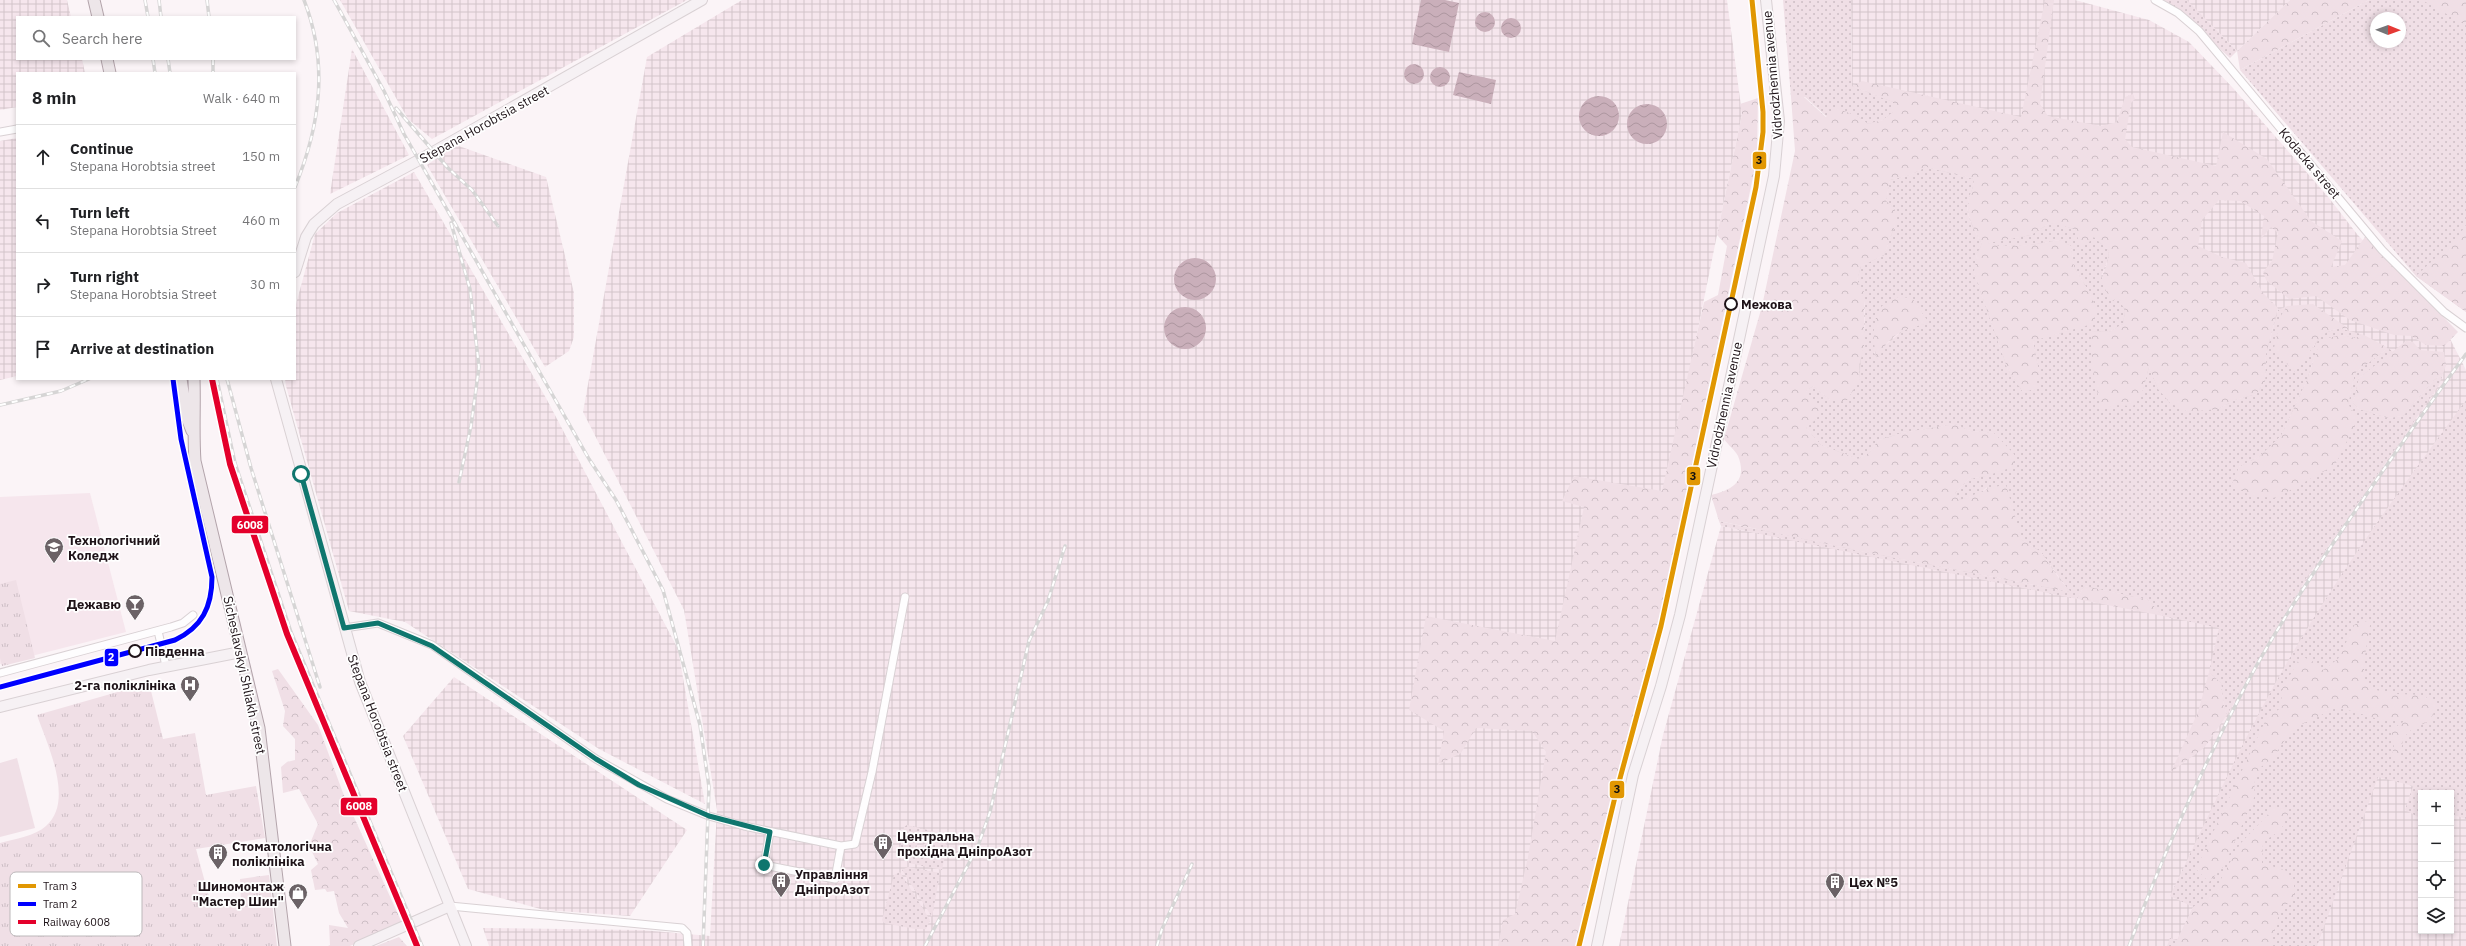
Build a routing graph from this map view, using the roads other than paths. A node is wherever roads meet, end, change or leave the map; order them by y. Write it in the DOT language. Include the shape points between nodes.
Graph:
graph roads {
  1 [pos="94,0"];
  2 [pos="702,0"];
  3 [pos="1766,0"];
  4 [pos="2155,0"];
  5 [pos="98,16"];
  6 [pos="107,60"];
  7 [pos="110,72"];
  8 [pos="16,129"];
  9 [pos="0,132"];
  10 [pos="296,269"];
  11 [pos="2466,328"];
  12 [pos="180,380"];
  13 [pos="194,380"];
  14 [pos="276,380"];
  15 [pos="192,431"];
  16 [pos="905,597"];
  17 [pos="193,615"];
  18 [pos="344,628"];
  19 [pos="158,631"];
  20 [pos="241,652"];
  21 [pos="166,666"];
  22 [pos="0,673"];
  23 [pos="0,707"];
  24 [pos="770,832"];
  25 [pos="841,846"];
  26 [pos="450,906"];
  27 [pos="285,946"];
  28 [pos="360,946"];
  29 [pos="466,946"];
  30 [pos="688,946"];
  31 [pos="1597,946"];
  1 -- 5 [label="main road"];
  2 -- 10 [label="street, Stepana Horobtsia street" via="336,204 314,224 306,237"];
  3 -- 31 [label="street, Vidrodzhennia avenue" via="1779,121 1774,176 1680,615 1633,776"];
  4 -- 11 [label="street, Kodacka street" via="2178,13 2199,31 2382,250 2444,312"];
  6 -- 7 [label="main road"];
  8 -- 9 [label="street"];
  12 -- 15 [label="main road, Sicheslavskyi Shliakh street"];
  13 -- 15 [label="main road, Sicheslavskyi Shliakh street" via="195,412"];
  14 -- 18 [label="street, Stepana Horobtsia street"];
  15 -- 20 [label="main road, Sicheslavskyi Shliakh street" via="195,461"];
  16 -- 25 [label="street" via="872,772 855,844"];
  17 -- 19 [label="street" via="183,623"];
  18 -- 24 [label="street" via="378,623 432,646 596,759 639,785 709,816"];
  18 -- 26 [label="street, Stepana Horobtsia street" via="360,682"];
  19 -- 21 [label="street"];
  19 -- 22 [label="street"];
  20 -- 21 [label="street"];
  20 -- 27 [label="main road, Sicheslavskyi Shliakh street" via="259,728"];
  21 -- 23 [label="street"];
  24 -- 25 [label="street"];
  24 -- 25 [label="street" via="764,865 834,879"];
  26 -- 28 [label="street"];
  26 -- 29 [label="street, Stepana Horobtsia street"];
  26 -- 30 [label="street" via="682,928 687,933"];
}
